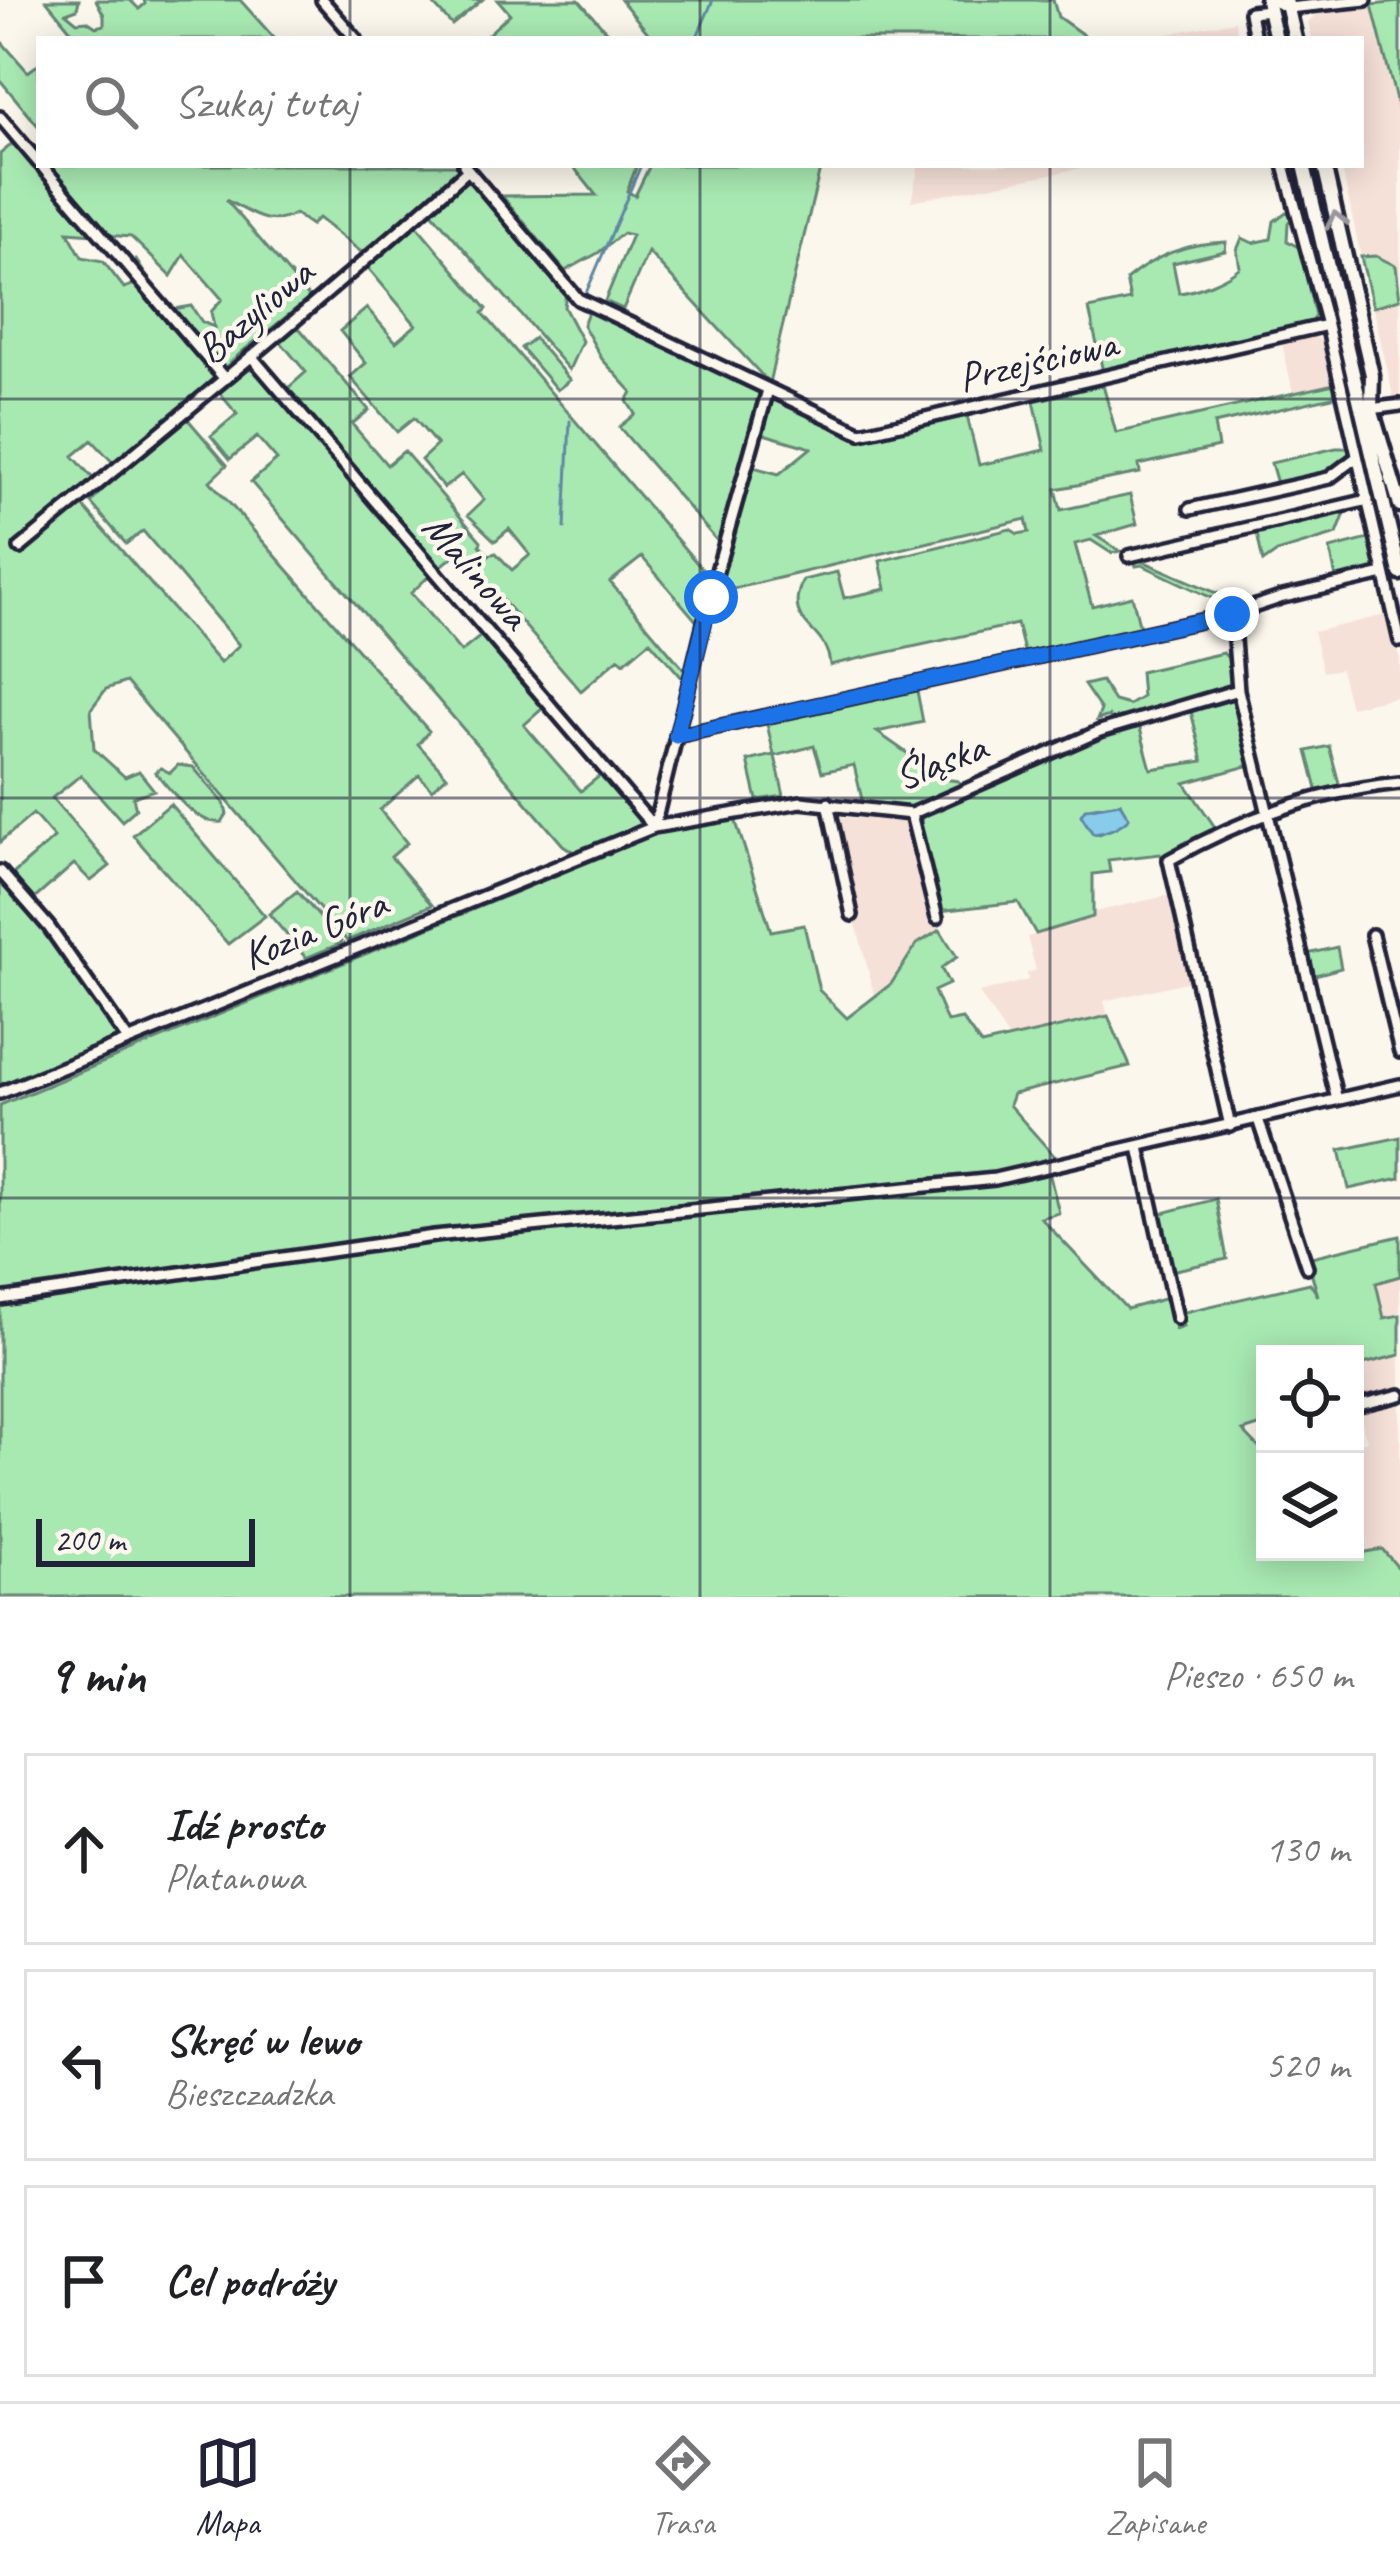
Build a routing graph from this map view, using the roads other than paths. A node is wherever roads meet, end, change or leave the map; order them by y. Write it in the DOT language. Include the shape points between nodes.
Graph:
graph roads {
  1 [pos="322,0"];
  2 [pos="1366,0"];
  3 [pos="1269,3"];
  4 [pos="1287,4"];
  5 [pos="1274,33"];
  6 [pos="353,36"];
  7 [pos="1254,36"];
  8 [pos="1294,36"];
  9 [pos="0,117"];
  10 [pos="36,159"];
  11 [pos="43,168"];
  12 [pos="465,168"];
  13 [pos="467,168"];
  14 [pos="1285,168"];
  15 [pos="1305,168"];
  16 [pos="1325,168"];
  17 [pos="1327,325"];
  18 [pos="251,356"];
  19 [pos="225,379"];
  20 [pos="768,390"];
  21 [pos="1400,405"];
  22 [pos="1371,410"];
  23 [pos="1357,458"];
  24 [pos="1368,500"];
  25 [pos="1400,505"];
  26 [pos="1190,509"];
  27 [pos="20,548"];
  28 [pos="1129,556"];
  29 [pos="1400,573"];
  30 [pos="1384,574"];
  31 [pos="1232,614"];
  32 [pos="1400,641"];
  33 [pos="1238,690"];
  34 [pos="676,736"];
  35 [pos="1400,778"];
  36 [pos="828,803"];
  37 [pos="1268,811"];
  38 [pos="911,814"];
  39 [pos="654,827"];
  40 [pos="0,871"];
  41 [pos="852,915"];
  42 [pos="938,918"];
  43 [pos="1372,934"];
  44 [pos="128,1040"];
  45 [pos="1400,1052"];
  46 [pos="1400,1085"];
  47 [pos="0,1093"];
  48 [pos="1337,1100"];
  49 [pos="1258,1119"];
  50 [pos="1230,1126"];
  51 [pos="1139,1147"];
  52 [pos="1307,1267"];
  53 [pos="0,1299"];
  54 [pos="1177,1318"];
  55 [pos="1400,1395"];
  56 [pos="1364,1404"];
  1 -- 6 [label="street"];
  2 -- 4 [label="street"];
  3 -- 4 [label="street"];
  3 -- 5 [label="main road"];
  3 -- 7 [label="street" via="1250,13"];
  4 -- 5 [label="street"];
  4 -- 8 [label="main road"];
  9 -- 10 [label="street"];
  11 -- 19 [label="street"];
  12 -- 18 [label="street, Bazyliowa"];
  13 -- 20 [label="street, Przejściowa" via="578,299"];
  14 -- 17 [label="street"];
  15 -- 29 [label="main road"];
  22 -- 16 [label="main road, one-way" via="1372,375"];
  17 -- 20 [label="street, Przejściowa" via="861,434"];
  17 -- 23 [label="street"];
  18 -- 19 [label="street, Bazyliowa"];
  18 -- 39 [label="street, Malinowa"];
  19 -- 27 [label="street, Bazyliowa"];
  20 -- 34 [label="street"];
  21 -- 22 [label="street"];
  22 -- 25 [label="main road"];
  23 -- 24 [label="street"];
  23 -- 26 [label="street" via="1329,478"];
  24 -- 28 [label="street"];
  24 -- 30 [label="street"];
  30 -- 31 [label="street"];
  30 -- 32 [label="street"];
  31 -- 33 [label="street"];
  31 -- 34 [label="street"];
  33 -- 37 [label="street"];
  33 -- 38 [label="street, Śląska" via="1100,730"];
  34 -- 39 [label="street"];
  35 -- 37 [label="street"];
  36 -- 38 [label="street, Śląska"];
  36 -- 39 [label="street, Śląska"];
  36 -- 41 [label="street"];
  37 -- 48 [label="street"];
  37 -- 50 [label="street" via="1169,860"];
  38 -- 42 [label="street"];
  39 -- 44 [label="street, Kozia Góra"];
  40 -- 44 [label="street"];
  43 -- 45 [label="street"];
  44 -- 47 [label="street, Kozia Góra"];
  46 -- 48 [label="street"];
  48 -- 49 [label="street"];
  49 -- 50 [label="street"];
  49 -- 52 [label="street"];
  50 -- 51 [label="street"];
  51 -- 53 [label="street" via="994,1179 434,1236"];
  51 -- 54 [label="street"];
  55 -- 56 [label="street"];
}
